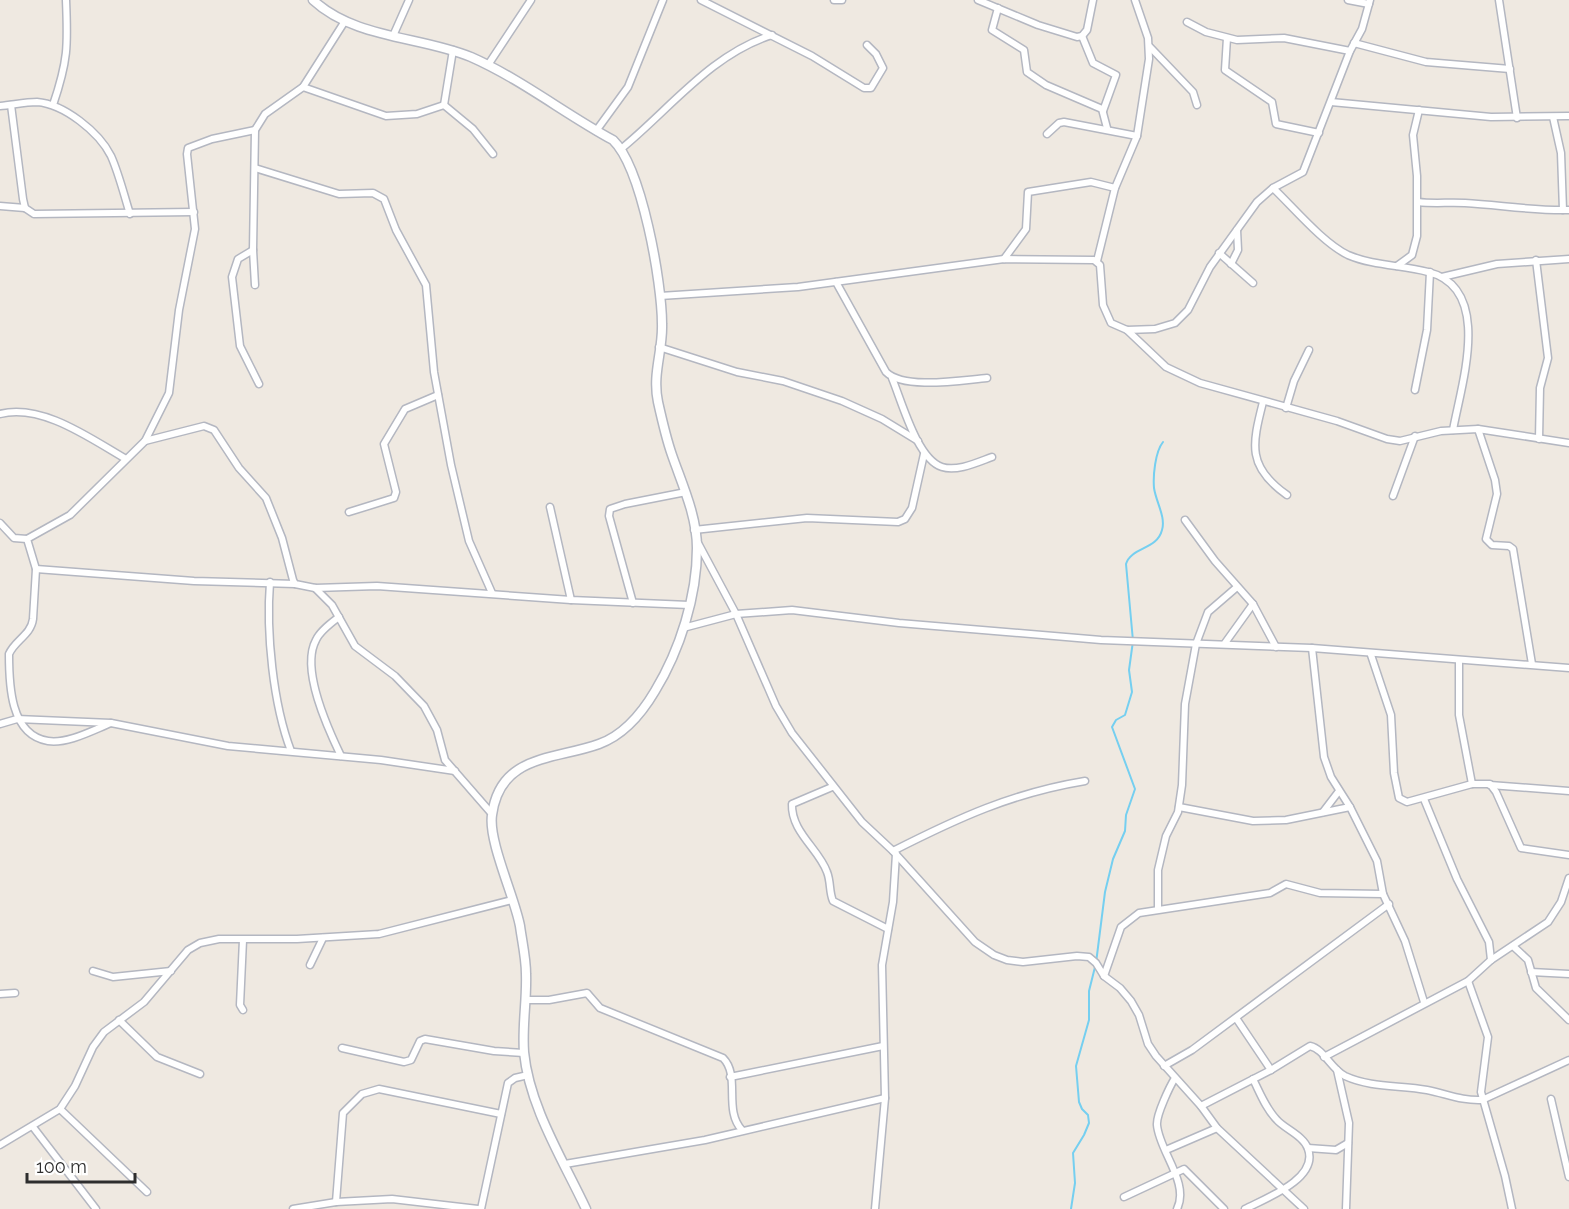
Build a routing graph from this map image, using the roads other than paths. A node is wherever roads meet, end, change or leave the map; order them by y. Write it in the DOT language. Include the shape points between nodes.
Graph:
graph roads {
  1 [pos="66,0"];
  2 [pos="313,0"];
  3 [pos="409,0"];
  4 [pos="531,0"];
  5 [pos="663,0"];
  6 [pos="701,0"];
  7 [pos="834,0"];
  8 [pos="842,0"];
  9 [pos="978,0"];
  10 [pos="1093,0"];
  11 [pos="1135,0"];
  12 [pos="1348,0"];
  13 [pos="1499,0"];
  14 [pos="1370,2"];
  15 [pos="998,8"];
  16 [pos="345,21"];
  17 [pos="1187,22"];
  18 [pos="772,35"];
  19 [pos="393,36"];
  20 [pos="1082,36"];
  21 [pos="1227,38"];
  22 [pos="1354,44"];
  23 [pos="867,45"];
  24 [pos="1150,47"];
  25 [pos="453,50"];
  26 [pos="1350,51"];
  27 [pos="488,65"];
  28 [pos="1510,69"];
  29 [pos="303,87"];
  30 [pos="1331,102"];
  31 [pos="10,105"];
  32 [pos="53,105"];
  33 [pos="444,105"];
  34 [pos="1197,105"];
  35 [pos="0,106"];
  36 [pos="1419,110"];
  37 [pos="1103,111"];
  38 [pos="1569,116"];
  39 [pos="1553,117"];
  40 [pos="1517,118"];
  41 [pos="1107,128"];
  42 [pos="255,130"];
  43 [pos="596,132"];
  44 [pos="1320,133"];
  45 [pos="1047,134"];
  46 [pos="1137,136"];
  47 [pos="621,149"];
  48 [pos="493,154"];
  49 [pos="255,168"];
  50 [pos="1115,188"];
  51 [pos="1273,188"];
  52 [pos="1418,202"];
  53 [pos="0,206"];
  54 [pos="25,208"];
  55 [pos="1566,210"];
  56 [pos="194,212"];
  57 [pos="130,214"];
  58 [pos="1236,230"];
  59 [pos="253,250"];
  60 [pos="1219,253"];
  61 [pos="1004,258"];
  62 [pos="1569,259"];
  63 [pos="1536,260"];
  64 [pos="1097,261"];
  65 [pos="1231,264"];
  66 [pos="1397,266"];
  67 [pos="1430,272"];
  68 [pos="1442,277"];
  69 [pos="836,282"];
  70 [pos="1253,283"];
  71 [pos="255,285"];
  72 [pos="660,296"];
  73 [pos="1127,330"];
  74 [pos="658,347"];
  75 [pos="1309,350"];
  76 [pos="892,378"];
  77 [pos="987,378"];
  78 [pos="259,384"];
  79 [pos="1415,390"];
  80 [pos="438,395"];
  81 [pos="1263,402"];
  82 [pos="1286,408"];
  83 [pos="0,414"];
  84 [pos="1478,429"];
  85 [pos="1454,430"];
  86 [pos="1415,436"];
  87 [pos="1539,439"];
  88 [pos="145,441"];
  89 [pos="918,441"];
  90 [pos="1569,443"];
  91 [pos="924,454"];
  92 [pos="992,457"];
  93 [pos="126,459"];
  94 [pos="686,492"];
  95 [pos="1287,495"];
  96 [pos="1393,496"];
  97 [pos="550,507"];
  98 [pos="349,512"];
  99 [pos="1185,520"];
  100 [pos="0,524"];
  101 [pos="694,530"];
  102 [pos="27,539"];
  103 [pos="698,543"];
  104 [pos="36,569"];
  105 [pos="270,582"];
  106 [pos="296,584"];
  107 [pos="1237,587"];
  108 [pos="315,588"];
  109 [pos="492,593"];
  110 [pos="571,600"];
  111 [pos="633,603"];
  112 [pos="1253,604"];
  113 [pos="689,606"];
  114 [pos="736,614"];
  115 [pos="339,617"];
  116 [pos="683,628"];
  117 [pos="1225,643"];
  118 [pos="1196,644"];
  119 [pos="1276,647"];
  120 [pos="1312,648"];
  121 [pos="1371,655"];
  122 [pos="1460,660"];
  123 [pos="1532,664"];
  124 [pos="1569,668"];
  125 [pos="17,719"];
  126 [pos="111,723"];
  127 [pos="0,724"];
  128 [pos="291,751"];
  129 [pos="340,756"];
  130 [pos="455,771"];
  131 [pos="1086,781"];
  132 [pos="1472,784"];
  133 [pos="1490,784"];
  134 [pos="832,787"];
  135 [pos="1339,791"];
  136 [pos="1569,791"];
  137 [pos="1424,799"];
  138 [pos="1179,807"];
  139 [pos="1350,807"];
  140 [pos="1323,812"];
  141 [pos="492,814"];
  142 [pos="894,853"];
  143 [pos="1569,855"];
  144 [pos="1569,878"];
  145 [pos="1383,894"];
  146 [pos="512,900"];
  147 [pos="1389,904"];
  148 [pos="1158,908"];
  149 [pos="888,929"];
  150 [pos="322,938"];
  151 [pos="243,940"];
  152 [pos="1513,946"];
  153 [pos="1491,960"];
  154 [pos="310,965"];
  155 [pos="93,971"];
  156 [pos="171,971"];
  157 [pos="1531,972"];
  158 [pos="1569,974"];
  159 [pos="1104,976"];
  160 [pos="1467,981"];
  161 [pos="15,993"];
  162 [pos="0,994"];
  163 [pos="526,1000"];
  164 [pos="1424,1002"];
  165 [pos="243,1010"];
  166 [pos="1236,1018"];
  167 [pos="118,1020"];
  168 [pos="1569,1020"];
  169 [pos="883,1046"];
  170 [pos="342,1048"];
  171 [pos="524,1053"];
  172 [pos="1324,1057"];
  173 [pos="1569,1060"];
  174 [pos="1164,1066"];
  175 [pos="1271,1070"];
  176 [pos="1337,1070"];
  177 [pos="200,1074"];
  178 [pos="528,1075"];
  179 [pos="730,1077"];
  180 [pos="1175,1078"];
  181 [pos="1253,1079"];
  182 [pos="885,1098"];
  183 [pos="1551,1098"];
  184 [pos="1482,1100"];
  185 [pos="1201,1106"];
  186 [pos="60,1109"];
  187 [pos="501,1114"];
  188 [pos="33,1127"];
  189 [pos="1216,1128"];
  190 [pos="742,1130"];
  191 [pos="1348,1143"];
  192 [pos="0,1145"];
  193 [pos="1308,1148"];
  194 [pos="1166,1150"];
  195 [pos="565,1164"];
  196 [pos="1174,1172"];
  197 [pos="1569,1177"];
  198 [pos="1283,1190"];
  199 [pos="147,1192"];
  200 [pos="1124,1197"];
  201 [pos="336,1202"];
  202 [pos="322,1207"];
  203 [pos="96,1209"];
  204 [pos="293,1209"];
  205 [pos="479,1209"];
  206 [pos="586,1209"];
  207 [pos="875,1209"];
  208 [pos="1177,1209"];
  209 [pos="1224,1209"];
  210 [pos="1245,1209"];
  211 [pos="1304,1209"];
  212 [pos="1346,1209"];
  213 [pos="1512,1209"];
  1 -- 32 [label="street" via="69,47"];
  2 -- 16 [label="street"];
  3 -- 19 [label="street"];
  4 -- 27 [label="street"];
  5 -- 43 [label="street" via="628,87"];
  6 -- 18 [label="street"];
  7 -- 8 [label="street"];
  9 -- 15 [label="street"];
  10 -- 20 [label="street" via="1088,30"];
  11 -- 24 [label="street"];
  12 -- 14 [label="street"];
  13 -- 28 [label="street"];
  14 -- 22 [label="street"];
  15 -- 20 [label="street" via="1038,25"];
  15 -- 37 [label="street" via="992,30 1024,50 1027,72"];
  16 -- 19 [label="street"];
  16 -- 29 [label="street"];
  17 -- 21 [label="street"];
  18 -- 23 [label="street" via="864,88 876,83 883,68"];
  18 -- 47 [label="street" via="749,42 725,58"];
  19 -- 25 [label="street"];
  20 -- 37 [label="street" via="1093,63 1116,75"];
  21 -- 26 [label="street" via="1284,38"];
  21 -- 44 [label="street" via="1225,70 1272,102 1276,124"];
  22 -- 26 [label="street"];
  22 -- 28 [label="street" via="1426,62"];
  24 -- 34 [label="street" via="1193,92"];
  24 -- 46 [label="street"];
  25 -- 27 [label="street"];
  25 -- 33 [label="street"];
  26 -- 30 [label="street"];
  27 -- 43 [label="street"];
  28 -- 40 [label="street"];
  29 -- 33 [label="street" via="386,116 417,114"];
  29 -- 42 [label="street" via="265,114"];
  30 -- 36 [label="street"];
  30 -- 44 [label="street"];
  31 -- 32 [label="street"];
  31 -- 35 [label="street"];
  31 -- 54 [label="street"];
  32 -- 57 [label="street" via="102,142 111,156"];
  33 -- 48 [label="street" via="473,129"];
  36 -- 40 [label="street"];
  36 -- 52 [label="street" via="1413,135"];
  37 -- 41 [label="street"];
  38 -- 39 [label="street"];
  39 -- 40 [label="street"];
  39 -- 55 [label="street"];
  41 -- 45 [label="street" via="1064,122"];
  41 -- 46 [label="street"];
  42 -- 49 [label="street"];
  42 -- 56 [label="street" via="188,148"];
  43 -- 47 [label="street"];
  44 -- 51 [label="street" via="1303,172"];
  46 -- 50 [label="street"];
  47 -- 72 [label="street" via="640,198"];
  49 -- 59 [label="street"];
  49 -- 80 [label="street" via="339,194 373,193 384,198 396,230 426,285"];
  50 -- 61 [label="street" via="1090,182 1028,192 1026,229"];
  50 -- 64 [label="street"];
  51 -- 58 [label="street"];
  51 -- 66 [label="street" via="1336,248 1365,260"];
  52 -- 55 [label="street"];
  52 -- 66 [label="street" via="1415,247 1412,255"];
  53 -- 54 [label="street"];
  54 -- 57 [label="street" via="34,214"];
  56 -- 57 [label="street"];
  56 -- 88 [label="street" via="193,248 179,310 168,393"];
  58 -- 60 [label="street"];
  58 -- 65 [label="street" via="1238,250"];
  59 -- 71 [label="street"];
  59 -- 78 [label="street" via="238,259 232,277 240,346"];
  60 -- 65 [label="street"];
  60 -- 73 [label="street" via="1194,301 1175,323"];
  61 -- 64 [label="street"];
  61 -- 69 [label="street"];
  62 -- 63 [label="street"];
  63 -- 68 [label="street" via="1468,269"];
  63 -- 87 [label="street" via="1548,358 1540,388"];
  64 -- 73 [label="street" via="1107,318"];
  65 -- 70 [label="street"];
  66 -- 67 [label="street"];
  67 -- 68 [label="street"];
  67 -- 79 [label="street" via="1427,330"];
  68 -- 85 [label="street" via="1458,291 1468,327 1467,363"];
  69 -- 72 [label="street"];
  69 -- 76 [label="street"];
  72 -- 74 [label="street" via="662,330"];
  73 -- 81 [label="street" via="1156,359 1182,375"];
  74 -- 89 [label="street" via="842,401"];
  74 -- 94 [label="street" via="658,400"];
  75 -- 82 [label="street"];
  76 -- 77 [label="street" via="928,382"];
  76 -- 89 [label="street"];
  80 -- 98 [label="street" via="405,409 384,444 396,492 394,498"];
  80 -- 109 [label="street" via="469,541"];
  81 -- 82 [label="street"];
  81 -- 95 [label="street" via="1255,432 1257,458 1268,482"];
  82 -- 86 [label="street" via="1394,441"];
  83 -- 93 [label="street" via="29,412 69,428"];
  84 -- 85 [label="street"];
  84 -- 87 [label="street"];
  84 -- 123 [label="street" via="1497,494 1486,540 1513,549"];
  85 -- 86 [label="street"];
  86 -- 96 [label="street"];
  87 -- 90 [label="street"];
  88 -- 93 [label="street"];
  88 -- 106 [label="street" via="204,426 214,430 239,468 266,498"];
  89 -- 91 [label="street"];
  91 -- 92 [label="street" via="931,462 952,469"];
  91 -- 101 [label="street" via="912,508 898,522 807,518"];
  93 -- 102 [label="street" via="70,515"];
  94 -- 101 [label="street"];
  94 -- 111 [label="street" via="610,509"];
  97 -- 110 [label="street"];
  99 -- 107 [label="street"];
  100 -- 102 [label="street" via="14,538"];
  101 -- 103 [label="street"];
  102 -- 104 [label="street"];
  103 -- 113 [label="street"];
  103 -- 114 [label="street"];
  104 -- 105 [label="street" via="194,581"];
  104 -- 125 [label="street" via="32,627 9,654"];
  105 -- 106 [label="street"];
  105 -- 128 [label="street" via="274,675 283,729"];
  106 -- 108 [label="street"];
  107 -- 112 [label="street"];
  107 -- 118 [label="street" via="1208,612"];
  108 -- 109 [label="street" via="377,586"];
  108 -- 115 [label="street"];
  109 -- 110 [label="street"];
  110 -- 111 [label="street"];
  111 -- 113 [label="street"];
  112 -- 117 [label="street"];
  112 -- 119 [label="street"];
  113 -- 116 [label="street"];
  114 -- 116 [label="street"];
  114 -- 118 [label="street" via="792,610 899,623"];
  114 -- 134 [label="street" via="776,706"];
  115 -- 129 [label="street" via="316,640 312,675"];
  115 -- 130 [label="street" via="355,646 395,676 424,706 437,730 445,760"];
  116 -- 141 [label="street" via="656,690 630,725 600,744 524,765 505,783"];
  117 -- 118 [label="street"];
  117 -- 119 [label="street"];
  118 -- 138 [label="street" via="1185,704"];
  119 -- 120 [label="street"];
  120 -- 121 [label="street"];
  120 -- 135 [label="street" via="1324,757"];
  121 -- 122 [label="street"];
  121 -- 137 [label="street" via="1391,715 1396,790 1403,801"];
  122 -- 123 [label="street"];
  122 -- 132 [label="street" via="1459,715"];
  123 -- 124 [label="street"];
  125 -- 126 [label="street"];
  125 -- 126 [label="street" via="48,741"];
  125 -- 127 [label="street"];
  126 -- 128 [label="street" via="228,746"];
  128 -- 129 [label="street"];
  129 -- 130 [label="street"];
  130 -- 141 [label="street"];
  131 -- 142 [label="street" via="1039,789 981,809"];
  132 -- 133 [label="street"];
  132 -- 137 [label="street"];
  133 -- 136 [label="street"];
  133 -- 143 [label="street" via="1521,848"];
  134 -- 142 [label="street"];
  134 -- 149 [label="street" via="792,804 800,830 826,869 833,901"];
  135 -- 139 [label="street"];
  135 -- 140 [label="street"];
  137 -- 153 [label="street" via="1457,879 1489,942"];
  138 -- 140 [label="street" via="1253,821 1286,820"];
  138 -- 148 [label="street" via="1166,836 1158,870"];
  139 -- 140 [label="street"];
  139 -- 145 [label="street" via="1377,861"];
  141 -- 146 [label="street"];
  142 -- 149 [label="street"];
  142 -- 159 [label="street" via="975,942 994,955 1023,962 1053,961 1068,955 1089,957"];
  144 -- 152 [label="street" via="1561,902 1548,922"];
  145 -- 147 [label="street"];
  145 -- 148 [label="street" via="1320,893 1286,884 1270,893"];
  146 -- 150 [label="street" via="379,934"];
  146 -- 163 [label="street" via="526,972"];
  147 -- 164 [label="street" via="1406,941"];
  147 -- 166 [label="street"];
  148 -- 159 [label="street" via="1139,913 1121,927"];
  149 -- 169 [label="street" via="882,965"];
  150 -- 151 [label="street"];
  150 -- 154 [label="street"];
  151 -- 156 [label="street" via="200,943 188,950"];
  151 -- 165 [label="street"];
  152 -- 153 [label="street"];
  152 -- 157 [label="street" via="1528,960"];
  153 -- 160 [label="street"];
  155 -- 156 [label="street" via="113,977"];
  156 -- 167 [label="street" via="144,1002"];
  157 -- 158 [label="street"];
  157 -- 168 [label="street" via="1536,988"];
  159 -- 174 [label="street" via="1131,1001 1148,1044"];
  160 -- 164 [label="street"];
  160 -- 184 [label="street" via="1488,1037"];
  161 -- 162 [label="street"];
  163 -- 171 [label="street"];
  163 -- 179 [label="street" via="587,993 600,1008 723,1058"];
  164 -- 172 [label="street"];
  166 -- 174 [label="street"];
  166 -- 175 [label="street"];
  167 -- 177 [label="street" via="157,1057"];
  167 -- 186 [label="street" via="93,1047"];
  169 -- 179 [label="street"];
  169 -- 182 [label="street"];
  170 -- 171 [label="street" via="404,1062 411,1060 420,1041 425,1039"];
  171 -- 178 [label="street"];
  172 -- 175 [label="street" via="1310,1046"];
  172 -- 176 [label="street"];
  173 -- 184 [label="street"];
  174 -- 180 [label="street"];
  175 -- 181 [label="street"];
  176 -- 184 [label="street" via="1378,1085"];
  176 -- 191 [label="street" via="1349,1123"];
  178 -- 187 [label="street" via="508,1083"];
  178 -- 195 [label="street"];
  179 -- 190 [label="street" via="734,1119"];
  180 -- 185 [label="street"];
  180 -- 194 [label="street" via="1156,1124"];
  181 -- 185 [label="street"];
  181 -- 193 [label="street" via="1278,1121"];
  182 -- 190 [label="street"];
  182 -- 207 [label="street"];
  183 -- 197 [label="street"];
  184 -- 213 [label="street"];
  185 -- 189 [label="street"];
  186 -- 188 [label="street"];
  186 -- 199 [label="street"];
  187 -- 201 [label="street" via="379,1089 362,1094 343,1113"];
  187 -- 205 [label="street"];
  188 -- 192 [label="street"];
  188 -- 203 [label="street"];
  189 -- 194 [label="street"];
  189 -- 198 [label="street"];
  190 -- 195 [label="street"];
  191 -- 193 [label="street" via="1336,1150"];
  191 -- 212 [label="street"];
  193 -- 198 [label="street" via="1302,1174"];
  194 -- 196 [label="street"];
  195 -- 206 [label="street"];
  196 -- 200 [label="street"];
  196 -- 208 [label="street" via="1180,1193"];
  196 -- 209 [label="street" via="1188,1170"];
  198 -- 210 [label="street"];
  198 -- 211 [label="street"];
  201 -- 202 [label="street"];
  201 -- 205 [label="street" via="392,1199"];
  202 -- 204 [label="street"];
}
